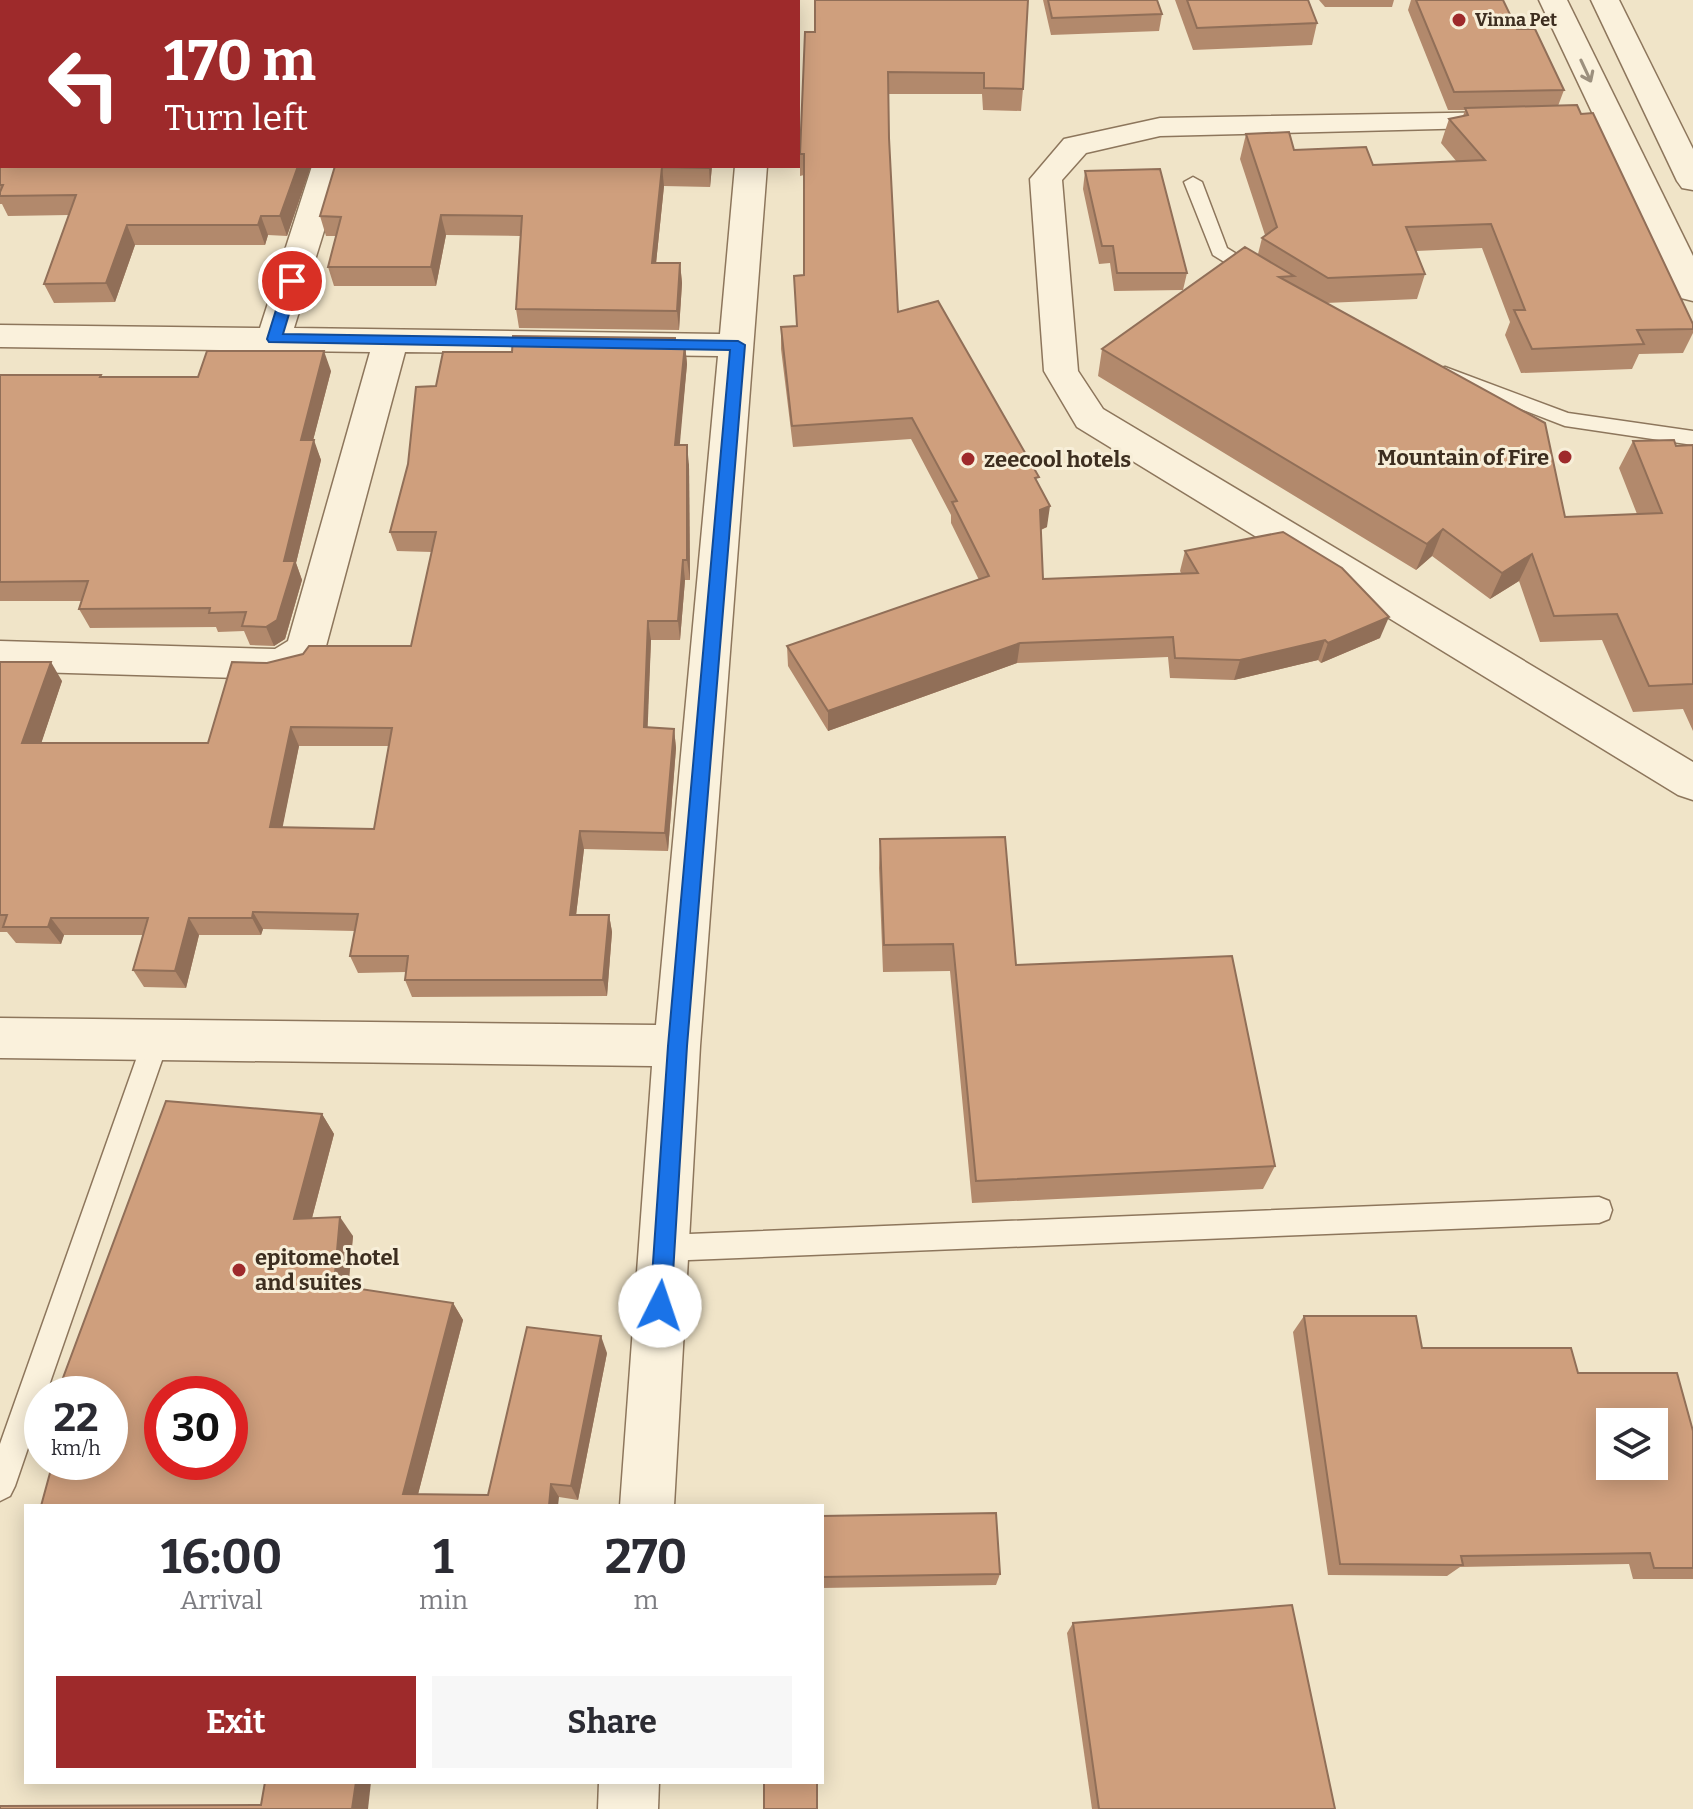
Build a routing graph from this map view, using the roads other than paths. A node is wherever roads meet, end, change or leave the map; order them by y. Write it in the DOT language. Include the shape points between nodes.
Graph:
graph roads {
  1 [pos="1553,0"];
  2 [pos="1605,0"];
  3 [pos="1531,121"];
  4 [pos="327,168"];
  5 [pos="751,168"];
  6 [pos="1693,181"];
  7 [pos="1193,182"];
  8 [pos="1269,282"];
  9 [pos="1693,290"];
  10 [pos="0,336"];
  11 [pos="274,339"];
  12 [pos="390,343"];
  13 [pos="738,345"];
  14 [pos="1425,365"];
  15 [pos="1693,438"];
  16 [pos="0,656"];
  17 [pos="1693,783"];
  18 [pos="0,1038"];
  19 [pos="156,1040"];
  20 [pos="677,1046"];
  21 [pos="1599,1210"];
  22 [pos="664,1248"];
  23 [pos="0,1486"];
  24 [pos="647,1504"];
  25 [pos="629,1784"];
  26 [pos="628,1809"];
  1 -- 9 [label="street, one-way" via="1593,120"];
  2 -- 6 [label="street"];
  3 -- 17 [label="street" via="1160,127 1075,146 1046,179 1061,371 1090,418"];
  4 -- 11 [label="street"];
  5 -- 13 [label="street"];
  7 -- 8 [label="lane" via="1219,251"];
  10 -- 11 [label="street"];
  11 -- 12 [label="street"];
  12 -- 13 [label="street"];
  12 -- 16 [label="street" via="306,646 296,659 275,664"];
  13 -- 20 [label="street"];
  14 -- 15 [label="lane" via="1565,419"];
  18 -- 19 [label="street"];
  19 -- 20 [label="street"];
  19 -- 23 [label="lane"];
  20 -- 22 [label="street"];
  21 -- 22 [label="lane"];
  22 -- 24 [label="street"];
  25 -- 26 [label="street"];
}
